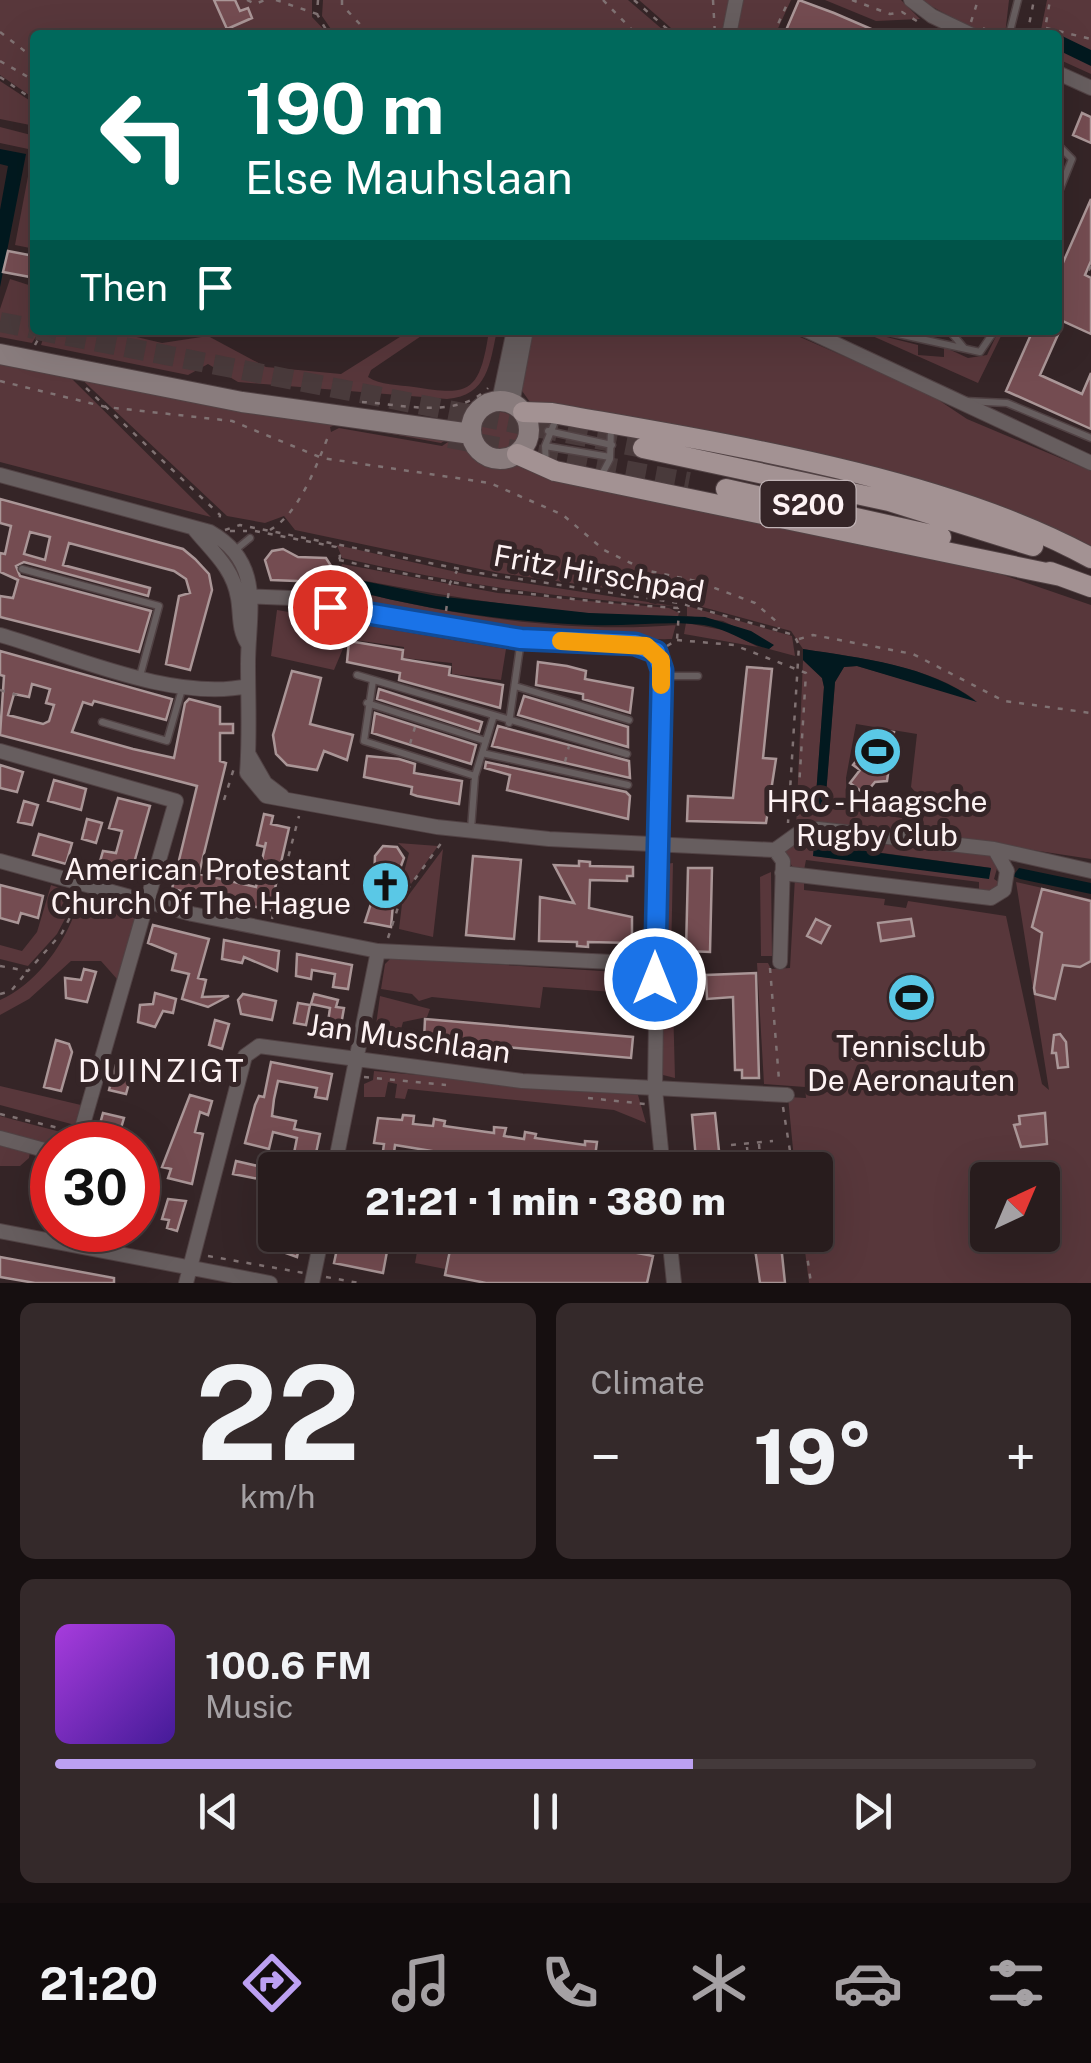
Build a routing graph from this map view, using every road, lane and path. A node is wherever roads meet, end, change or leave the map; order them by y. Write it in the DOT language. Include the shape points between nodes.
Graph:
graph roads {
  1 [pos="248,0"];
  2 [pos="265,0"];
  3 [pos="276,0"];
  4 [pos="318,0"];
  5 [pos="342,0"];
  6 [pos="603,0"];
  7 [pos="634,0"];
  8 [pos="713,0"];
  9 [pos="736,0"];
  10 [pos="789,0"];
  11 [pos="852,0"];
  12 [pos="912,0"];
  13 [pos="978,0"];
  14 [pos="1018,0"];
  15 [pos="1034,0"];
  16 [pos="1050,0"];
  17 [pos="317,14"];
  18 [pos="930,28"];
  19 [pos="1046,28"];
  20 [pos="326,30"];
  21 [pos="365,30"];
  22 [pos="632,30"];
  23 [pos="668,30"];
  24 [pos="714,30"];
  25 [pos="729,30"];
  26 [pos="775,30"];
  27 [pos="963,30"];
  28 [pos="969,30"];
  29 [pos="1010,30"];
  30 [pos="1028,30"];
  31 [pos="1054,30"];
  32 [pos="0,32"];
  33 [pos="1062,32"];
  34 [pos="1091,39"];
  35 [pos="30,55"];
  36 [pos="0,61"];
  37 [pos="1062,75"];
  38 [pos="0,78"];
  39 [pos="30,78"];
  40 [pos="1091,88"];
  41 [pos="30,99"];
  42 [pos="1062,149"];
  43 [pos="1062,184"];
  44 [pos="1091,266"];
  45 [pos="1091,276"];
  46 [pos="40,335"];
  47 [pos="514,335"];
  48 [pos="525,335"];
  49 [pos="817,335"];
  50 [pos="902,335"];
  51 [pos="953,335"];
  52 [pos="992,335"];
  53 [pos="965,349"];
  54 [pos="32,350"];
  55 [pos="0,354"];
  56 [pos="62,367"];
  57 [pos="0,381"];
  58 [pos="507,400"];
  59 [pos="959,402"];
  60 [pos="106,407"];
  61 [pos="349,414"];
  62 [pos="462,419"];
  63 [pos="554,423"];
  64 [pos="611,434"];
  65 [pos="1091,438"];
  66 [pos="544,446"];
  67 [pos="643,448"];
  68 [pos="517,454"];
  69 [pos="610,457"];
  70 [pos="322,458"];
  71 [pos="1091,462"];
  72 [pos="548,469"];
  73 [pos="0,476"];
  74 [pos="599,480"];
  75 [pos="689,482"];
  76 [pos="942,516"];
  77 [pos="889,522"];
  78 [pos="194,529"];
  79 [pos="269,531"];
  80 [pos="220,532"];
  81 [pos="250,538"];
  82 [pos="229,556"];
  83 [pos="1091,558"];
  84 [pos="339,560"];
  85 [pos="1091,568"];
  86 [pos="22,569"];
  87 [pos="459,569"];
  88 [pos="1061,576"];
  89 [pos="450,583"];
  90 [pos="1091,587"];
  91 [pos="245,596"];
  92 [pos="330,607"];
  93 [pos="679,608"];
  94 [pos="446,613"];
  95 [pos="779,630"];
  96 [pos="0,635"];
  97 [pos="521,639"];
  98 [pos="798,639"];
  99 [pos="677,640"];
  100 [pos="656,652"];
  101 [pos="798,667"];
  102 [pos="357,675"];
  103 [pos="140,676"];
  104 [pos="661,676"];
  105 [pos="698,676"];
  106 [pos="373,680"];
  107 [pos="248,686"];
  108 [pos="514,686"];
  109 [pos="182,688"];
  110 [pos="0,690"];
  111 [pos="20,696"];
  112 [pos="367,702"];
  113 [pos="1091,713"];
  114 [pos="417,718"];
  115 [pos="493,718"];
  116 [pos="630,720"];
  117 [pos="102,722"];
  118 [pos="510,723"];
  119 [pos="486,740"];
  120 [pos="571,740"];
  121 [pos="0,751"];
  122 [pos="482,752"];
  123 [pos="627,754"];
  124 [pos="248,755"];
  125 [pos="407,755"];
  126 [pos="562,772"];
  127 [pos="475,776"];
  128 [pos="628,786"];
  129 [pos="224,800"];
  130 [pos="302,803"];
  131 [pos="450,829"];
  132 [pos="471,831"];
  133 [pos="795,836"];
  134 [pos="657,844"];
  135 [pos="775,850"];
  136 [pos="994,850"];
  137 [pos="0,861"];
  138 [pos="1091,871"];
  139 [pos="782,873"];
  140 [pos="86,885"];
  141 [pos="147,902"];
  142 [pos="270,930"];
  143 [pos="378,951"];
  144 [pos="780,962"];
  145 [pos="655,964"];
  146 [pos="0,966"];
  147 [pos="28,972"];
  148 [pos="0,994"];
  149 [pos="356,1062"];
  150 [pos="655,1089"];
  151 [pos="784,1095"];
  152 [pos="0,1114"];
  153 [pos="83,1122"];
  154 [pos="30,1124"];
  155 [pos="0,1138"];
  156 [pos="772,1141"];
  157 [pos="758,1142"];
  158 [pos="747,1144"];
  159 [pos="731,1145"];
  160 [pos="30,1146"];
  161 [pos="338,1152"];
  162 [pos="661,1152"];
  163 [pos="748,1152"];
  164 [pos="759,1152"];
  165 [pos="791,1152"];
  166 [pos="0,1231"];
  167 [pos="319,1252"];
  168 [pos="671,1252"];
  169 [pos="806,1252"];
  170 [pos="190,1266"];
  171 [pos="313,1279"];
  172 [pos="186,1283"];
  173 [pos="270,1283"];
  174 [pos="359,1283"];
  175 [pos="674,1283"];
  176 [pos="811,1283"];
  1 -- 2 [label="path"];
  3 -- 17 [label="path"];
  4 -- 17 [label="path"];
  5 -- 21 [label="path"];
  6 -- 22 [label="path"];
  7 -- 23 [label="path"];
  8 -- 24 [label="path"];
  9 -- 25 [label="street"];
  10 -- 26 [label="path"];
  11 -- 18 [label="path" via="902,12"];
  12 -- 27 [label="street"];
  13 -- 28 [label="path"];
  14 -- 29 [label="lane"];
  15 -- 30 [label="path"];
  16 -- 19 [label="path"];
  17 -- 20 [label="path"];
  19 -- 31 [label="path"];
  32 -- 35 [label="path"];
  33 -- 34 [label="path"];
  36 -- 39 [label="path"];
  37 -- 40 [label="street"];
  38 -- 41 [label="path"];
  42 -- 43 [label="lane" via="1072,159"];
  44 -- 45 [label="path"];
  46 -- 54 [label="path"];
  47 -- 58 [label="street"];
  48 -- 58 [label="street"];
  49 -- 59 [label="street"];
  50 -- 53 [label="lane"];
  51 -- 53 [label="lane"];
  52 -- 53 [label="lane" via="980,352"];
  55 -- 56 [label="main road"];
  56 -- 60 [label="path"];
  56 -- 61 [label="main road" via="242,402"];
  57 -- 60 [label="path"];
  58 -- 62 [label="main road"];
  58 -- 62 [label="path" via="472,402"];
  58 -- 63 [label="main road"];
  58 -- 68 [label="main road" via="529,437"];
  59 -- 65 [label="lane" via="1007,403"];
  59 -- 71 [label="street"];
  60 -- 70 [label="path" via="232,421"];
  60 -- 80 [label="path" via="220,515"];
  61 -- 62 [label="main road"];
  61 -- 62 [label="path"];
  61 -- 70 [label="path" via="327,437"];
  62 -- 68 [label="main road" via="480,452 492,459"];
  63 -- 64 [label="main road"];
  63 -- 66 [label="lane"];
  64 -- 69 [label="lane"];
  64 -- 83 [label="main road" via="794,459 1000,519"];
  66 -- 69 [label="lane"];
  66 -- 72 [label="lane"];
  67 -- 76 [label="main road, S200"];
  68 -- 72 [label="main road"];
  69 -- 74 [label="lane"];
  70 -- 79 [label="path" via="282,522"];
  70 -- 95 [label="path" via="490,483 564,516 604,550 645,570 755,603"];
  72 -- 74 [label="main road"];
  73 -- 78 [label="street"];
  74 -- 88 [label="main road"];
  75 -- 77 [label="main road, S200"];
  76 -- 77 [label="main road, S200"];
  76 -- 85 [label="main road, S200"];
  77 -- 88 [label="main road, S200"];
  78 -- 80 [label="street"];
  78 -- 82 [label="street"];
  79 -- 80 [label="path, Fritz Hirschpad" via="233,524"];
  79 -- 87 [label="path, Fritz Hirschpad"];
  80 -- 82 [label="street"];
  80 -- 84 [label="path" via="306,539 336,547"];
  81 -- 82 [label="lane"];
  82 -- 91 [label="street"];
  84 -- 89 [label="path"];
  84 -- 92 [label="path"];
  86 -- 103 [label="lane" via="159,606"];
  87 -- 89 [label="path"];
  87 -- 93 [label="path, Fritz Hirschpad"];
  88 -- 90 [label="main road, S200"];
  89 -- 93 [label="path"];
  89 -- 94 [label="path"];
  91 -- 92 [label="street"];
  91 -- 107 [label="street" via="241,634 248,644"];
  92 -- 97 [label="street"];
  93 -- 95 [label="path, Fritz Hirschpad"];
  93 -- 99 [label="path"];
  95 -- 98 [label="path, Fritz Hirschpad"];
  96 -- 103 [label="street"];
  97 -- 100 [label="street" via="635,644"];
  97 -- 108 [label="lane"];
  98 -- 101 [label="path"];
  98 -- 113 [label="path" via="812,635 913,654 1004,701"];
  99 -- 100 [label="path"];
  99 -- 101 [label="path" via="734,645"];
  100 -- 104 [label="street"];
  101 -- 133 [label="path"];
  101 -- 133 [label="path" via="809,684"];
  102 -- 106 [label="lane"];
  103 -- 109 [label="street"];
  104 -- 105 [label="lane"];
  104 -- 134 [label="street"];
  106 -- 112 [label="lane"];
  106 -- 115 [label="lane"];
  107 -- 109 [label="street"];
  107 -- 124 [label="street"];
  108 -- 116 [label="lane"];
  108 -- 118 [label="lane"];
  109 -- 117 [label="lane" via="167,741"];
  110 -- 111 [label="path"];
  112 -- 114 [label="lane"];
  112 -- 125 [label="lane" via="364,741"];
  114 -- 119 [label="lane"];
  114 -- 125 [label="path"];
  115 -- 118 [label="lane"];
  115 -- 119 [label="lane"];
  118 -- 120 [label="lane"];
  119 -- 122 [label="lane"];
  120 -- 123 [label="lane"];
  120 -- 126 [label="path"];
  121 -- 141 [label="street" via="176,802"];
  122 -- 126 [label="lane"];
  122 -- 127 [label="lane"];
  124 -- 129 [label="path" via="234,766"];
  124 -- 130 [label="street" via="265,783"];
  125 -- 127 [label="lane"];
  126 -- 128 [label="lane"];
  127 -- 132 [label="lane"];
  130 -- 131 [label="street"];
  130 -- 142 [label="path"];
  131 -- 132 [label="street"];
  131 -- 143 [label="path" via="402,898 393,933"];
  132 -- 134 [label="street"];
  133 -- 135 [label="street"];
  133 -- 136 [label="street" via="818,829"];
  134 -- 135 [label="street"];
  134 -- 145 [label="street"];
  135 -- 139 [label="street" via="784,861"];
  136 -- 138 [label="street"];
  136 -- 139 [label="street" via="1007,872 1004,890 991,898"];
  137 -- 140 [label="street"];
  139 -- 144 [label="street"];
  140 -- 141 [label="street"];
  140 -- 147 [label="path" via="62,934"];
  141 -- 142 [label="street"];
  141 -- 153 [label="street"];
  142 -- 143 [label="street"];
  143 -- 145 [label="street"];
  143 -- 149 [label="street"];
  144 -- 151 [label="path" via="770,970"];
  145 -- 150 [label="street"];
  146 -- 147 [label="path"];
  147 -- 148 [label="path"];
  149 -- 150 [label="street, Jan Muschlaan"];
  149 -- 161 [label="street"];
  149 -- 170 [label="street, Jan Muschlaan" via="250,1048"];
  150 -- 151 [label="street, Jan Muschlaan"];
  150 -- 162 [label="street"];
  151 -- 165 [label="path"];
  152 -- 154 [label="path"];
  155 -- 160 [label="street"];
  156 -- 157 [label="path"];
  157 -- 158 [label="path"];
  157 -- 164 [label="path"];
  158 -- 159 [label="path"];
  158 -- 163 [label="path"];
  166 -- 170 [label="street"];
  167 -- 171 [label="street"];
  168 -- 175 [label="street"];
  169 -- 176 [label="path"];
  170 -- 171 [label="path" via="204,1255"];
  170 -- 172 [label="street"];
  170 -- 173 [label="street"];
  171 -- 174 [label="path"];
}
